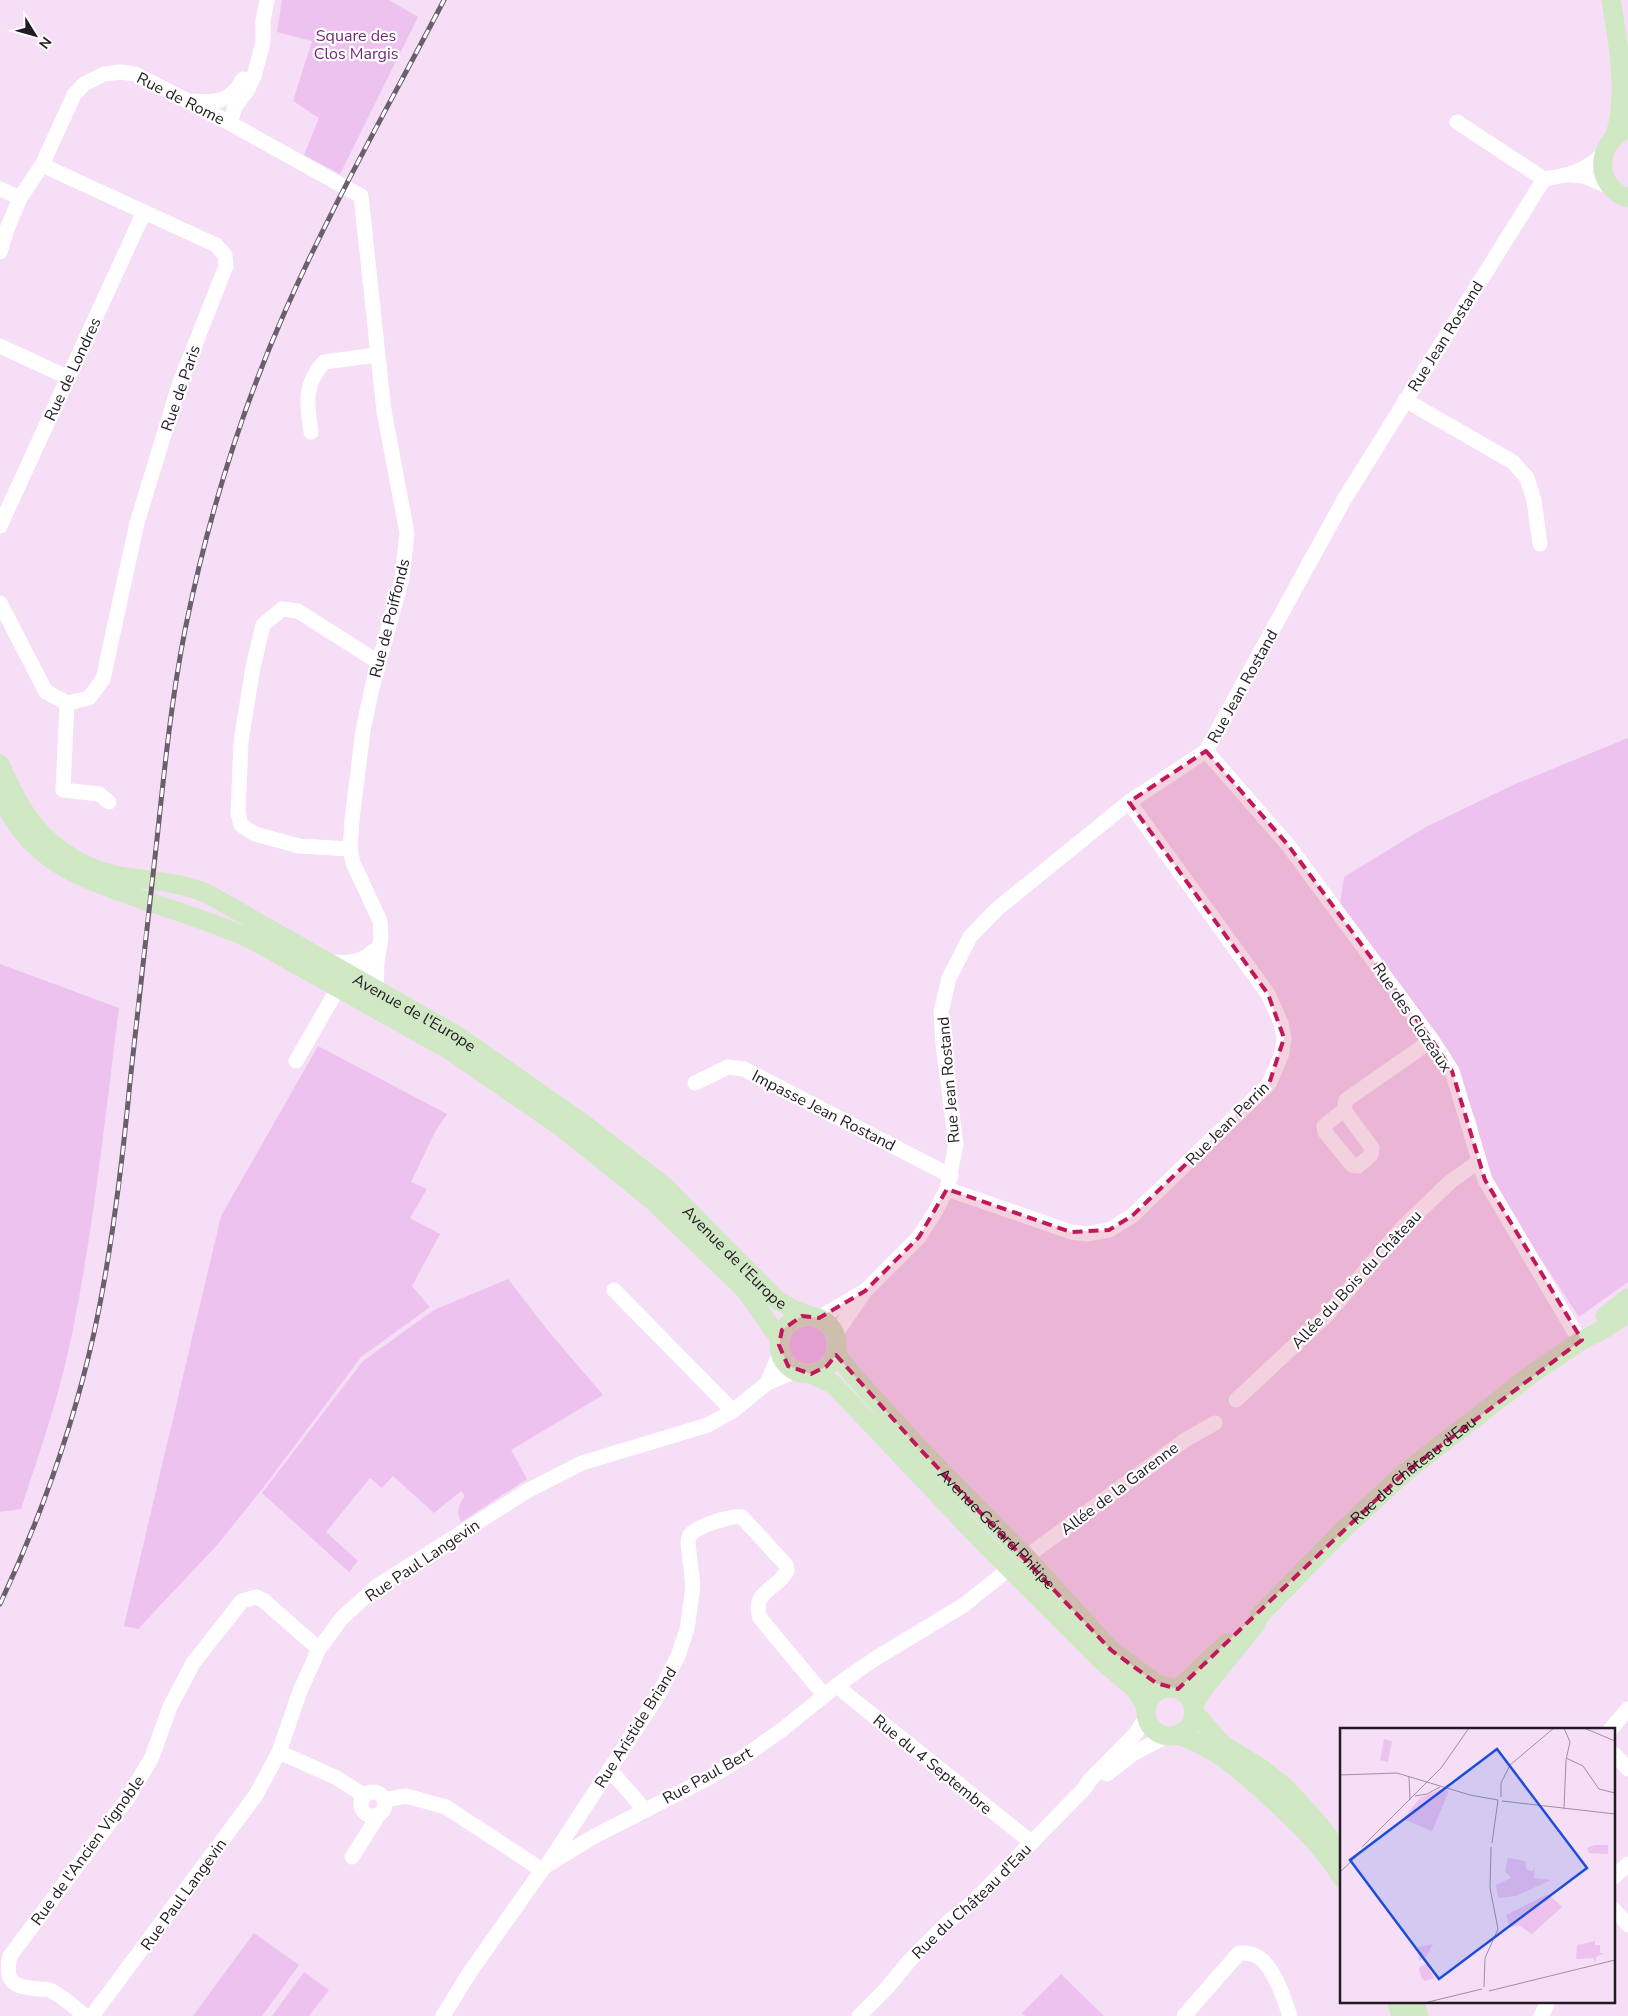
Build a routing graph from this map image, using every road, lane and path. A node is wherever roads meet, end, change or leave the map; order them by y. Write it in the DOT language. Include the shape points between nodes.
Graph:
graph roads {
  1 [pos="267,0"];
  2 [pos="1611,0"];
  3 [pos="263,21"];
  4 [pos="1625,80"];
  5 [pos="226,99"];
  6 [pos="189,101"];
  7 [pos="223,119"];
  8 [pos="1457,122"];
  9 [pos="1622,132"];
  10 [pos="1603,154"];
  11 [pos="42,165"];
  12 [pos="1571,175"];
  13 [pos="1544,179"];
  14 [pos="0,189"];
  15 [pos="361,196"];
  16 [pos="1621,196"];
  17 [pos="20,198"];
  18 [pos="144,212"];
  19 [pos="0,252"];
  20 [pos="0,346"];
  21 [pos="377,355"];
  22 [pos="67,377"];
  23 [pos="1405,400"];
  24 [pos="311,432"];
  25 [pos="0,526"];
  26 [pos="1540,544"];
  27 [pos="0,603"];
  28 [pos="378,662"];
  29 [pos="67,703"];
  30 [pos="1206,751"];
  31 [pos="0,764"];
  32 [pos="0,794"];
  33 [pos="109,802"];
  34 [pos="1129,802"];
  35 [pos="8,824"];
  36 [pos="350,849"];
  37 [pos="379,945"];
  38 [pos="329,962"];
  39 [pos="348,983"];
  40 [pos="376,989"];
  41 [pos="1432,1040"];
  42 [pos="296,1061"];
  43 [pos="695,1082"];
  44 [pos="1344,1110"];
  45 [pos="1478,1162"];
  46 [pos="949,1183"];
  47 [pos="614,1290"];
  48 [pos="865,1291"];
  49 [pos="1628,1298"];
  50 [pos="1628,1313"];
  51 [pos="814,1317"];
  52 [pos="1582,1340"];
  53 [pos="836,1343"];
  54 [pos="780,1345"];
  55 [pos="803,1372"];
  56 [pos="767,1384"];
  57 [pos="1236,1400"];
  58 [pos="733,1411"];
  59 [pos="1215,1423"];
  60 [pos="1026,1557"];
  61 [pos="1010,1568"];
  62 [pos="1258,1617"];
  63 [pos="319,1649"];
  64 [pos="840,1683"];
  65 [pos="1175,1689"];
  66 [pos="824,1695"];
  67 [pos="1628,1708"];
  68 [pos="1194,1709"];
  69 [pos="1146,1713"];
  70 [pos="1612,1728"];
  71 [pos="1172,1736"];
  72 [pos="279,1752"];
  73 [pos="1616,1756"];
  74 [pos="1628,1769"];
  75 [pos="610,1770"];
  76 [pos="1085,1788"];
  77 [pos="365,1796"];
  78 [pos="384,1800"];
  79 [pos="644,1809"];
  80 [pos="376,1816"];
  81 [pos="574,1821"];
  82 [pos="593,1837"];
  83 [pos="1032,1842"];
  84 [pos="1340,1851"];
  85 [pos="352,1857"];
  86 [pos="1628,1864"];
  87 [pos="544,1868"];
  88 [pos="1616,1874"];
  89 [pos="1340,1875"];
  90 [pos="1616,1912"];
  91 [pos="1628,1926"];
  92 [pos="1397,2004"];
  93 [pos="1415,2004"];
  94 [pos="1547,2004"];
  95 [pos="86,2016"];
  96 [pos="92,2016"];
  97 [pos="443,2016"];
  98 [pos="859,2016"];
  99 [pos="1184,2016"];
  100 [pos="1290,2016"];
  101 [pos="1401,2016"];
  102 [pos="1419,2016"];
  103 [pos="1541,2016"];
  1 -- 3 [label="street"];
  2 -- 4 [label="main road"];
  3 -- 5 [label="street" via="244,76"];
  3 -- 7 [label="street" via="263,43 254,76 248,89"];
  4 -- 9 [label="main road" via="1620,119"];
  5 -- 6 [label="street" via="212,103"];
  5 -- 7 [label="street"];
  6 -- 7 [label="street, Rue de Rome"];
  6 -- 11 [label="street, Rue de Rome" via="134,74 104,74 84,84 74,95"];
  7 -- 15 [label="street, Rue de Rome"];
  8 -- 13 [label="street"];
  9 -- 10 [label="main road" via="1608,144"];
  10 -- 12 [label="street"];
  10 -- 16 [label="main road" via="1602,168"];
  11 -- 17 [label="street, Rue de Rome"];
  11 -- 18 [label="street, Rue de Paris"];
  12 -- 13 [label="street"];
  12 -- 16 [label="street" via="1584,176"];
  13 -- 23 [label="street, Rue Jean Rostand"];
  14 -- 17 [label="street"];
  15 -- 21 [label="street, Rue de Poiffonds"];
  17 -- 19 [label="street, Rue de Rome"];
  18 -- 22 [label="street, Rue de Londres"];
  18 -- 29 [label="street, Rue de Paris" via="216,245 225,255 226,266 179,385 136,523 103,680 89,698"];
  20 -- 22 [label="street"];
  21 -- 24 [label="street" via="324,362 313,374 306,400"];
  21 -- 28 [label="street, Rue de Poiffonds" via="407,533 402,578"];
  22 -- 25 [label="street, Rue de Londres"];
  23 -- 26 [label="street" via="1513,462 1527,478 1534,500"];
  23 -- 30 [label="street, Rue Jean Rostand" via="1345,498"];
  27 -- 29 [label="street" via="46,692"];
  28 -- 36 [label="street, Rue de Poiffonds" via="363,730"];
  28 -- 36 [label="street" via="298,611 282,608 262,624 244,713 238,813 241,825 255,834 299,846"];
  29 -- 33 [label="street" via="63,790 99,794"];
  30 -- 34 [label="street, Rue Jean Rostand"];
  30 -- 41 [label="street, Rue des Clozeaux" via="1293,852"];
  31 -- 38 [label="main road, Avenue de l'Europe" via="24,812 66,854 103,872 180,884 201,891"];
  32 -- 35 [label="main road, Avenue de l'Europe"];
  34 -- 46 [label="street, Rue Jean Rostand" via="997,909 970,937 957,960 941,1012 956,1144"];
  34 -- 46 [label="street, Rue Jean Perrin" via="1268,994 1282,1023 1284,1038 1272,1079 1248,1106 1132,1216 1109,1230 1087,1234 1071,1232"];
  35 -- 39 [label="main road, Avenue de l'Europe" via="43,854 76,875 237,933"];
  36 -- 37 [label="street, Rue de Poiffonds" via="353,863 380,921"];
  37 -- 38 [label="street" via="360,961"];
  37 -- 39 [label="street"];
  37 -- 40 [label="street, Rue de Poiffonds"];
  38 -- 39 [label="main road, Avenue de l'Europe"];
  39 -- 40 [label="main road, Avenue de l'Europe"];
  39 -- 42 [label="street"];
  39 -- 54 [label="main road, Avenue de l'Europe" via="561,1127 652,1200 746,1291"];
  40 -- 51 [label="main road, Avenue de l'Europe" via="458,1036 584,1124 663,1186 777,1300"];
  41 -- 44 [label="street" via="1346,1100"];
  41 -- 45 [label="street, Rue des Clozeaux" via="1452,1070"];
  43 -- 46 [label="street, Impasse Jean Rostand" via="728,1067 744,1069"];
  45 -- 52 [label="street, Rue des Clozeaux" via="1485,1180"];
  45 -- 57 [label="street, Allée du Bois du Château" via="1450,1182 1403,1227 1326,1316"];
  46 -- 48 [label="street, Rue Jean Rostand" via="936,1212 920,1236"];
  47 -- 58 [label="street"];
  48 -- 51 [label="street, Rue Jean Rostand"];
  48 -- 53 [label="street, Rue Jean Rostand"];
  49 -- 52 [label="main road, Rue du Château d'Eau"];
  50 -- 52 [label="main road, Rue du Château d'Eau"];
  51 -- 53 [label="main road" via="826,1322"];
  51 -- 54 [label="main road" via="802,1316 787,1324"];
  52 -- 62 [label="main road, Rue du Château d'Eau" via="1533,1373 1403,1474"];
  53 -- 55 [label="main road" via="833,1360 827,1366"];
  53 -- 60 [label="main road, Avenue Gérard Philipe" via="852,1374"];
  54 -- 55 [label="main road" via="783,1360"];
  54 -- 56 [label="street, Rue Paul Langevin"];
  55 -- 56 [label="street, Rue Paul Langevin"];
  55 -- 61 [label="main road, Avenue Gérard Philipe" via="833,1384"];
  56 -- 58 [label="street, Rue Paul Langevin"];
  58 -- 63 [label="street, Rue Paul Langevin" via="708,1425 582,1463 527,1491 377,1586 342,1618"];
  59 -- 60 [label="street, Allée de la Garenne" via="1185,1440"];
  60 -- 65 [label="main road, Avenue Gérard Philipe" via="1111,1650 1156,1684"];
  61 -- 64 [label="street, Rue Paul Bert" via="964,1605"];
  61 -- 69 [label="main road, Avenue Gérard Philipe" via="1103,1662 1136,1690"];
  62 -- 65 [label="main road, Rue du Château d'Eau" via="1250,1619"];
  62 -- 68 [label="main road, Rue du Château d'Eau" via="1256,1624 1204,1688"];
  63 -- 72 [label="street, Rue Paul Langevin" via="300,1691"];
  63 -- 95 [label="street, Rue de l'Ancien Vignoble" via="256,1597 242,1601 193,1662 170,1707 152,1757 128,1798 10,1956 8,1977 15,1984 50,1990"];
  64 -- 66 [label="street, Rue Paul Bert"];
  64 -- 83 [label="street, Rue du 4 Septembre" via="844,1692"];
  65 -- 68 [label="main road" via="1188,1696"];
  65 -- 69 [label="main road" via="1159,1690 1148,1700"];
  66 -- 75 [label="street, Rue Aristide Briand" via="758,1612 759,1599 784,1576 786,1565 746,1520 735,1516 726,1518 689,1536 693,1587 683,1643 659,1694"];
  66 -- 79 [label="street, Rue Paul Bert" via="745,1756"];
  67 -- 70 [label="street"];
  68 -- 71 [label="main road" via="1189,1726"];
  68 -- 84 [label="main road" via="1222,1744 1285,1787"];
  69 -- 71 [label="main road" via="1152,1728"];
  69 -- 76 [label="street, Rue du Château d'Eau" via="1136,1733"];
  71 -- 76 [label="street, Rue du Château d'Eau" via="1134,1753"];
  71 -- 89 [label="main road" via="1203,1745 1252,1780 1306,1830"];
  72 -- 77 [label="street" via="335,1777"];
  72 -- 96 [label="street, Rue Paul Langevin" via="256,1795"];
  73 -- 74 [label="street"];
  75 -- 79 [label="street"];
  75 -- 81 [label="street, Rue Aristide Briand"];
  76 -- 83 [label="street, Rue du Château d'Eau"];
  77 -- 78 [label="street" via="377,1793"];
  77 -- 80 [label="street" via="362,1810"];
  78 -- 80 [label="street" via="384,1809"];
  78 -- 87 [label="street" via="406,1796 446,1807"];
  79 -- 82 [label="street, Rue Paul Bert"];
  80 -- 85 [label="street"];
  81 -- 82 [label="street" via="583,1833"];
  81 -- 87 [label="street, Rue Aristide Briand"];
  82 -- 87 [label="street, Rue Paul Bert"];
  83 -- 98 [label="street, Rue du Château d'Eau" via="910,1960"];
  86 -- 88 [label="street"];
  87 -- 97 [label="street, Rue Paul Bert"];
  90 -- 91 [label="street"];
  92 -- 101 [label="main road"];
  93 -- 102 [label="main road"];
  94 -- 103 [label="street"];
  99 -- 100 [label="street" via="1239,1953 1253,1954 1266,1964 1277,1980"];
}
